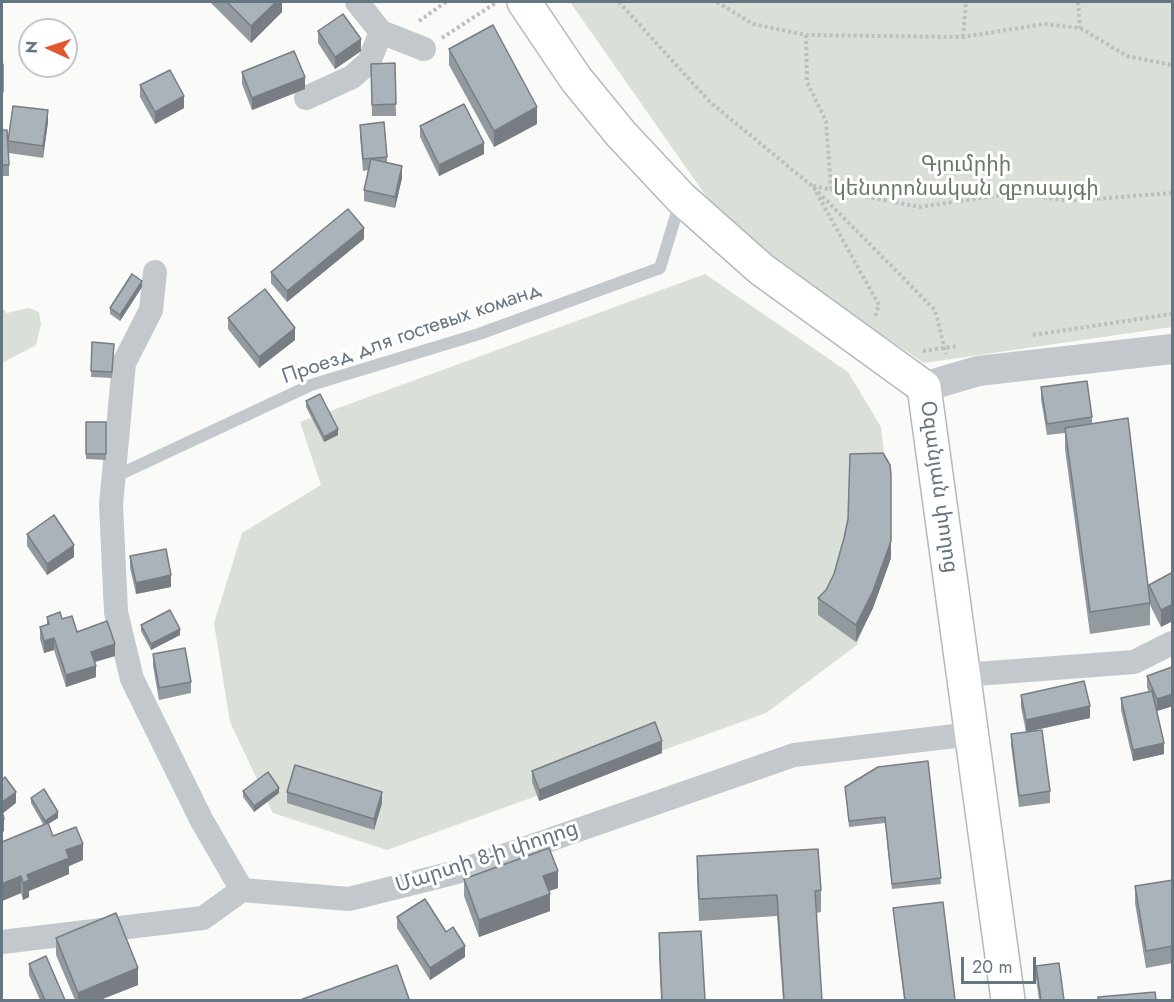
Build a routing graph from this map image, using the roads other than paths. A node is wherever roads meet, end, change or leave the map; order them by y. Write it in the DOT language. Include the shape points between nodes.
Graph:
graph roads {
  1 [pos="357,2"];
  2 [pos="524,2"];
  3 [pos="381,32"];
  4 [pos="424,50"];
  5 [pos="306,98"];
  6 [pos="681,198"];
  7 [pos="155,272"];
  8 [pos="1173,349"];
  9 [pos="938,382"];
  10 [pos="114,477"];
  11 [pos="1173,644"];
  12 [pos="963,675"];
  13 [pos="972,734"];
  14 [pos="242,890"];
  15 [pos="2,942"];
  16 [pos="1008,1000"];
  1 -- 3 [label="street"];
  2 -- 6 [label="main road, Օզանյան փողոց" via="576,79"];
  3 -- 4 [label="street"];
  3 -- 5 [label="street" via="369,62 352,77"];
  6 -- 9 [label="main road, Օզանյան փողոց" via="761,268"];
  6 -- 10 [label="lane, Проезд для гостевых команд" via="660,268 479,334 311,385"];
  7 -- 10 [label="street" via="151,310 123,363"];
  8 -- 9 [label="street" via="978,371"];
  9 -- 12 [label="main road, Օզանյան փողոց"];
  10 -- 14 [label="street" via="111,505 116,612 132,679 202,821"];
  11 -- 12 [label="street" via="1134,662"];
  12 -- 13 [label="main road, Օզանյան փողոց"];
  13 -- 14 [label="street, Մարտի 8-ի փողոց" via="794,754 457,872 350,899"];
  13 -- 16 [label="main road, Օզանյան փողոց"];
  14 -- 15 [label="street" via="202,918"];
}
